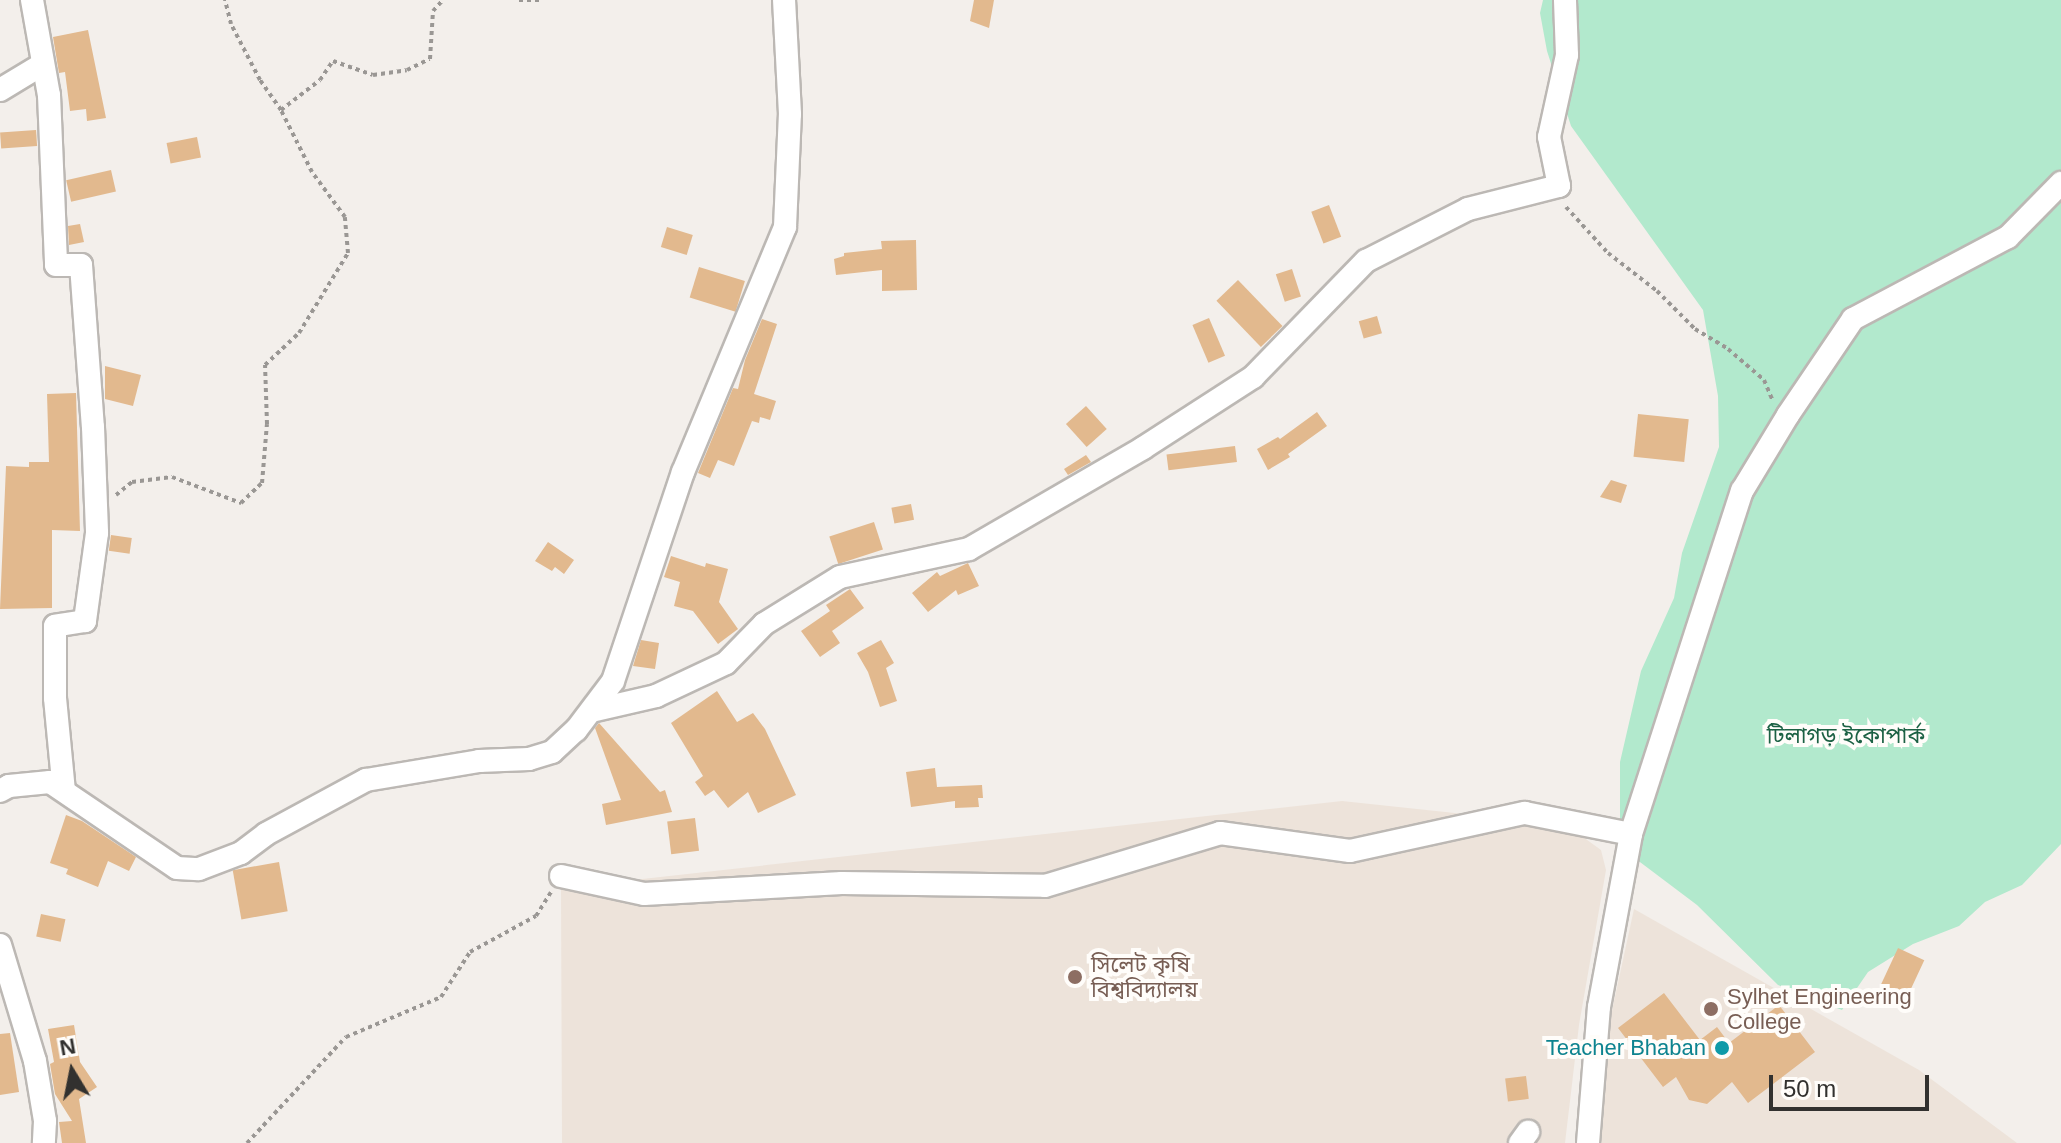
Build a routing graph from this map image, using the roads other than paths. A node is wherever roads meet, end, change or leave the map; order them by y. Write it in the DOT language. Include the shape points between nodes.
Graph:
graph roads {
  1 [pos="32,0"];
  2 [pos="784,0"];
  3 [pos="1565,0"];
  4 [pos="43,64"];
  5 [pos="0,90"];
  6 [pos="2061,183"];
  7 [pos="591,711"];
  8 [pos="0,791"];
  9 [pos="64,791"];
  10 [pos="1631,834"];
  11 [pos="561,876"];
  12 [pos="0,945"];
  13 [pos="44,1143"];
  14 [pos="1588,1143"];
  1 -- 4 [label="street"];
  2 -- 7 [label="street" via="790,114 785,227 683,472 613,681"];
  3 -- 7 [label="street" via="1567,55 1549,137 1559,186 1468,209 1366,261 1253,377 969,549 840,577 764,624 726,663 656,696"];
  4 -- 5 [label="street"];
  4 -- 9 [label="street" via="56,265 81,265 97,533 85,621 55,626"];
  6 -- 10 [label="street" via="2008,237 1853,319 1783,423 1742,491"];
  7 -- 9 [label="street" via="552,752 366,780 241,853 199,869 177,868"];
  8 -- 9 [label="street" via="50,782"];
  10 -- 11 [label="street" via="1525,813 1350,851 1220,833 1045,886 842,883 644,894"];
  10 -- 14 [label="street" via="1599,1007"];
  12 -- 13 [label="street" via="35,1061"];
}
